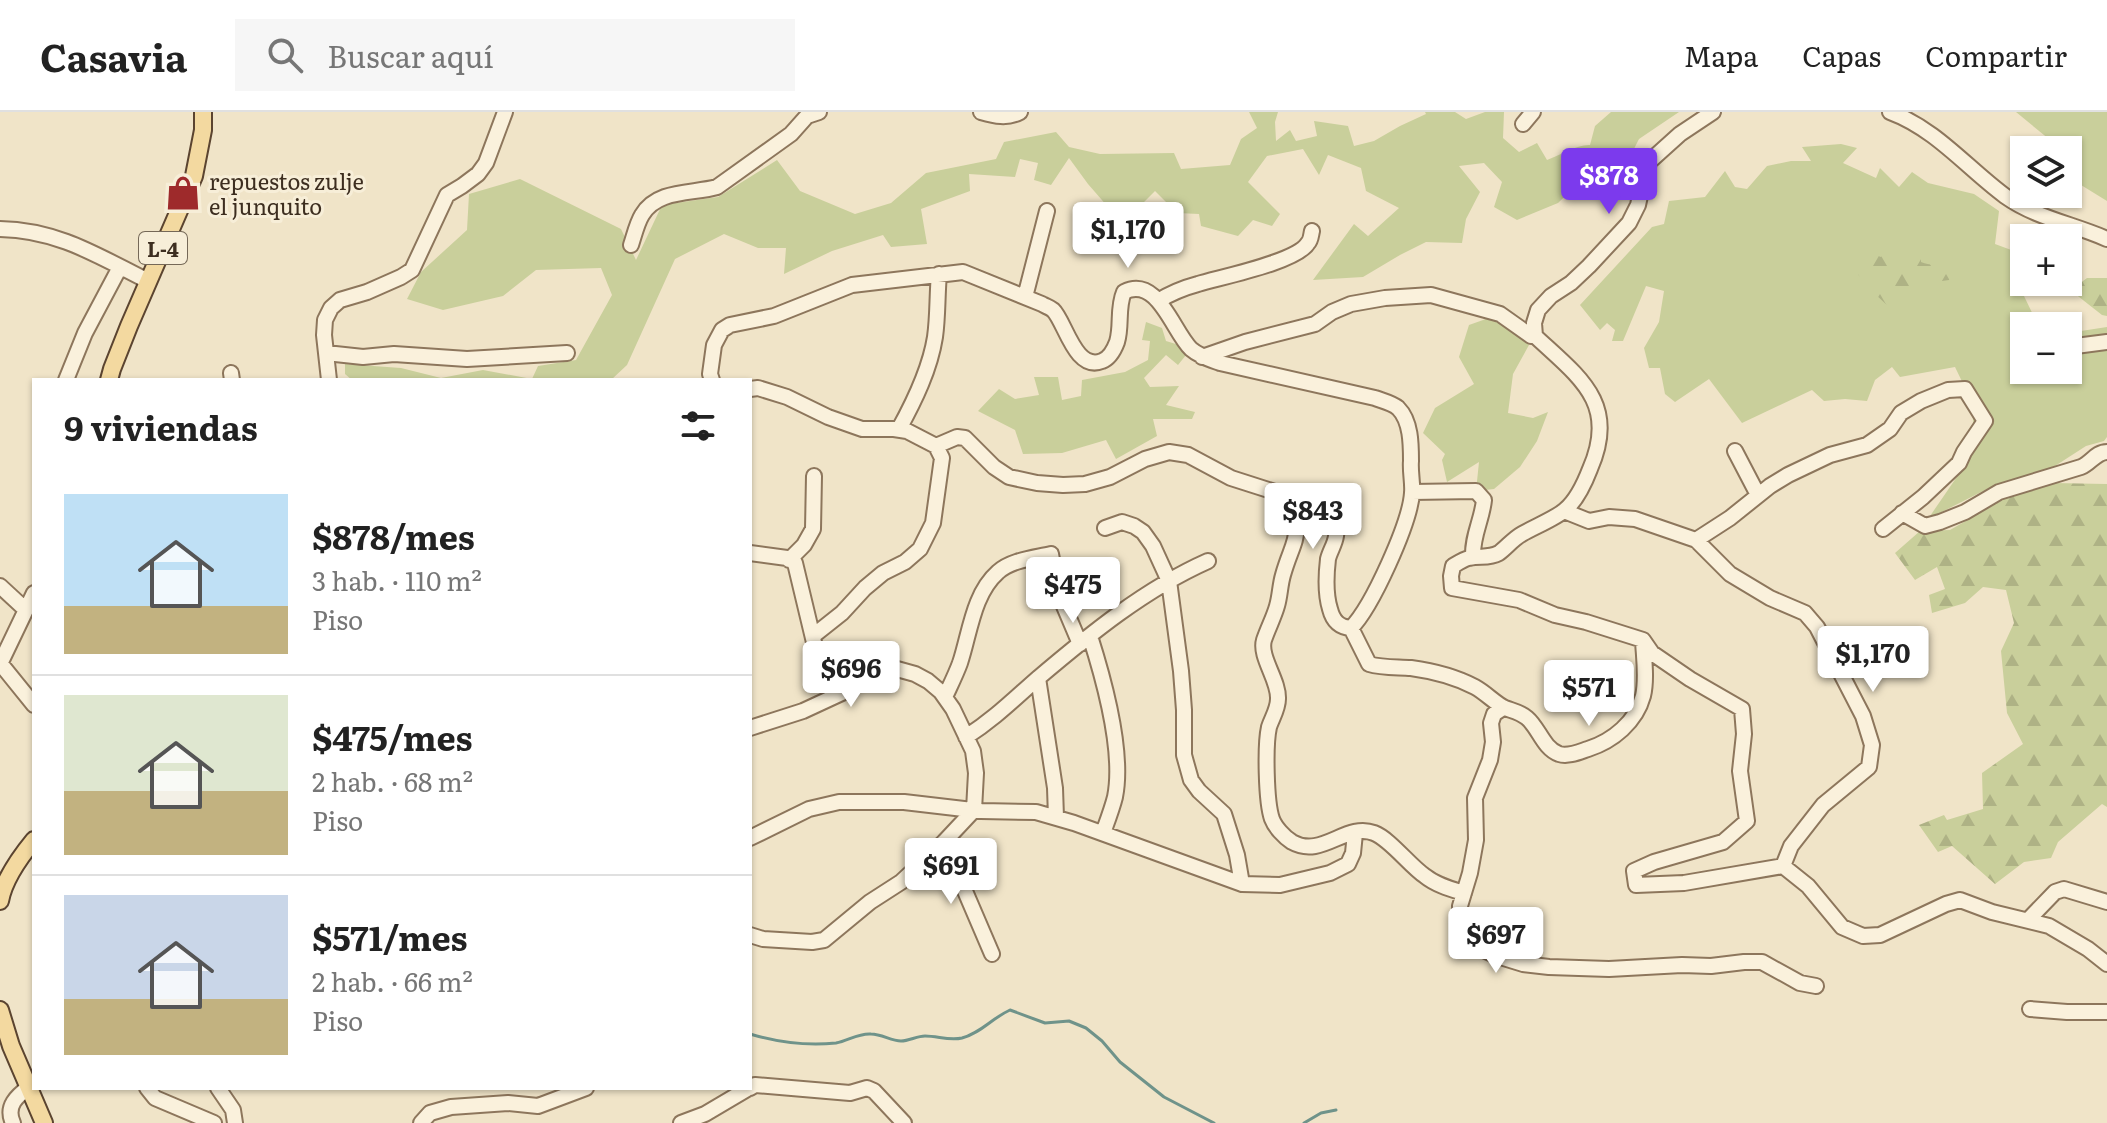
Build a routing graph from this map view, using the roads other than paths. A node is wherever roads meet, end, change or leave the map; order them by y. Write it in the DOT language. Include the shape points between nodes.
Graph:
graph roads {
  1 [pos="203,112"];
  2 [pos="505,112"];
  3 [pos="819,112"];
  4 [pos="981,112"];
  5 [pos="1020,112"];
  6 [pos="1533,112"];
  7 [pos="1713,112"];
  8 [pos="1890,112"];
  9 [pos="1523,124"];
  10 [pos="1047,211"];
  11 [pos="0,229"];
  12 [pos="1312,231"];
  13 [pos="2107,239"];
  14 [pos="631,245"];
  15 [pos="120,267"];
  16 [pos="939,274"];
  17 [pos="148,281"];
  18 [pos="1025,297"];
  19 [pos="1158,301"];
  20 [pos="1535,336"];
  21 [pos="2107,342"];
  22 [pos="2082,345"];
  23 [pos="326,353"];
  24 [pos="567,353"];
  25 [pos="1202,357"];
  26 [pos="67,378"];
  27 [pos="110,378"];
  28 [pos="329,378"];
  29 [pos="711,378"];
  30 [pos="752,389"];
  31 [pos="899,429"];
  32 [pos="936,446"];
  33 [pos="1735,451"];
  34 [pos="2107,452"];
  35 [pos="814,476"];
  36 [pos="1412,492"];
  37 [pos="1758,495"];
  38 [pos="1287,501"];
  39 [pos="1564,511"];
  40 [pos="1902,513"];
  41 [pos="1105,528"];
  42 [pos="1883,529"];
  43 [pos="1696,540"];
  44 [pos="752,553"];
  45 [pos="1473,557"];
  46 [pos="789,560"];
  47 [pos="1208,561"];
  48 [pos="1169,581"];
  49 [pos="0,586"];
  50 [pos="32,597"];
  51 [pos="26,610"];
  52 [pos="1351,628"];
  53 [pos="813,636"];
  54 [pos="1085,640"];
  55 [pos="1643,640"];
  56 [pos="0,664"];
  57 [pos="1038,678"];
  58 [pos="844,692"];
  59 [pos="945,697"];
  60 [pos="32,703"];
  61 [pos="1503,708"];
  62 [pos="752,727"];
  63 [pos="966,737"];
  64 [pos="974,810"];
  65 [pos="1056,817"];
  66 [pos="1103,833"];
  67 [pos="1355,833"];
  68 [pos="752,837"];
  69 [pos="32,842"];
  70 [pos="944,842"];
  71 [pos="1783,866"];
  72 [pos="1242,884"];
  73 [pos="1464,893"];
  74 [pos="0,901"];
  75 [pos="2107,902"];
  76 [pos="2028,920"];
  77 [pos="752,936"];
  78 [pos="992,954"];
  79 [pos="2107,964"];
  80 [pos="1816,986"];
  81 [pos="2030,1009"];
  82 [pos="0,1010"];
  83 [pos="2107,1012"];
  84 [pos="30,1086"];
  85 [pos="752,1087"];
  86 [pos="149,1090"];
  87 [pos="219,1090"];
  88 [pos="581,1090"];
  89 [pos="747,1090"];
  90 [pos="13,1123"];
  91 [pos="44,1123"];
  92 [pos="214,1123"];
  93 [pos="235,1123"];
  94 [pos="421,1123"];
  95 [pos="681,1123"];
  96 [pos="904,1123"];
  1 -- 17 [label="main road, L-4" via="194,176"];
  2 -- 23 [label="street" via="486,163 447,195 412,270 331,308 325,320"];
  3 -- 14 [label="street" via="717,187 658,200 642,214"];
  4 -- 5 [label="street"];
  6 -- 9 [label="street"];
  7 -- 20 [label="street" via="1650,161 1629,223 1538,310"];
  8 -- 13 [label="street" via="1954,151 2005,196"];
  10 -- 18 [label="street"];
  11 -- 15 [label="street" via="64,239"];
  12 -- 19 [label="street" via="1308,245 1293,255"];
  15 -- 17 [label="street"];
  15 -- 26 [label="street"];
  16 -- 18 [label="street" via="963,272"];
  16 -- 29 [label="street" via="852,285 774,316 730,325 714,345"];
  16 -- 31 [label="street" via="936,335 928,366"];
  17 -- 27 [label="main road, L-4"];
  18 -- 19 [label="street" via="1054,311 1069,343 1096,363 1112,353 1118,340 1124,292 1143,290"];
  19 -- 25 [label="street"];
  20 -- 25 [label="street" via="1500,314 1431,295 1351,304 1315,324"];
  20 -- 39 [label="street" via="1582,381 1600,414 1598,450"];
  21 -- 22 [label="street"];
  23 -- 24 [label="street" via="467,359"];
  23 -- 28 [label="street"];
  25 -- 36 [label="street" via="1396,406 1405,417 1411,442"];
  30 -- 31 [label="street" via="787,397 862,429"];
  31 -- 32 [label="street"];
  32 -- 38 [label="street" via="965,438 1009,477 1063,485 1110,477 1169,452 1188,455 1231,478 1284,495"];
  32 -- 53 [label="street" via="942,458 937,507 920,549 883,573"];
  33 -- 37 [label="street"];
  34 -- 40 [label="street" via="2087,465 1999,492 1940,522 1925,526"];
  35 -- 46 [label="street" via="813,529"];
  36 -- 45 [label="street" via="1476,491 1484,500"];
  36 -- 52 [label="street" via="1395,547"];
  37 -- 40 [label="street" via="1830,455 1867,445 1921,401 1965,389 1985,421 1959,463"];
  37 -- 43 [label="street"];
  38 -- 52 [label="street" via="1315,500 1336,514 1326,595 1333,619 1342,628"];
  38 -- 67 [label="street" via="1297,526 1294,546 1263,645 1278,701 1267,738 1272,820 1291,841 1306,846"];
  39 -- 43 [label="street" via="1589,521 1635,519"];
  39 -- 45 [label="street" via="1519,535 1500,552"];
  40 -- 42 [label="street"];
  41 -- 48 [label="street" via="1122,522 1143,532"];
  43 -- 71 [label="street" via="1730,574 1805,613 1863,716 1872,745 1869,767 1823,805 1791,846"];
  44 -- 46 [label="street"];
  45 -- 55 [label="street" via="1453,566 1452,588 1519,600"];
  46 -- 53 [label="street" via="795,563"];
  47 -- 48 [label="street"];
  48 -- 54 [label="street"];
  48 -- 72 [label="street" via="1181,671 1184,755 1191,780 1224,814"];
  49 -- 51 [label="street"];
  50 -- 51 [label="street"];
  51 -- 56 [label="street"];
  52 -- 61 [label="street" via="1369,664 1452,677"];
  53 -- 58 [label="street" via="823,680"];
  54 -- 57 [label="street"];
  54 -- 59 [label="street" via="1058,592 1051,554 1017,562 986,586"];
  54 -- 66 [label="street" via="1108,705 1117,768 1115,797"];
  55 -- 61 [label="street" via="1642,698 1620,733 1595,747 1560,755 1529,719"];
  55 -- 71 [label="street" via="1652,653 1742,709 1740,771 1747,821 1723,842 1634,871 1636,885 1684,883"];
  56 -- 60 [label="street"];
  57 -- 63 [label="street"];
  57 -- 65 [label="street"];
  58 -- 59 [label="street" via="880,669 897,669 928,681"];
  58 -- 62 [label="street"];
  59 -- 63 [label="street"];
  61 -- 73 [label="street" via="1491,723 1490,760 1475,798 1476,840"];
  63 -- 64 [label="street" via="976,773"];
  64 -- 65 [label="street"];
  64 -- 68 [label="street" via="839,802 809,809"];
  64 -- 70 [label="street"];
  65 -- 66 [label="street"];
  66 -- 72 [label="street"];
  67 -- 72 [label="street" via="1348,864 1330,873 1280,885"];
  67 -- 73 [label="street" via="1375,833 1426,878"];
  69 -- 74 [label="main road"];
  70 -- 77 [label="street" via="824,940"];
  70 -- 78 [label="street"];
  71 -- 76 [label="street" via="1808,886 1842,927 1863,936 1880,935 1960,900"];
  73 -- 80 [label="street" via="1460,906 1466,936 1475,946 1523,964 1609,969 1762,962"];
  75 -- 76 [label="street" via="2064,889"];
  76 -- 79 [label="street" via="2066,935"];
  81 -- 83 [label="street"];
  82 -- 84 [label="main road"];
  84 -- 90 [label="street" via="12,1104"];
  84 -- 91 [label="main road"];
  85 -- 96 [label="street" via="850,1093 867,1088"];
  86 -- 92 [label="street" via="155,1098"];
  87 -- 93 [label="street"];
  88 -- 94 [label="street" via="538,1106 451,1107 430,1113"];
  89 -- 95 [label="street"];
}
